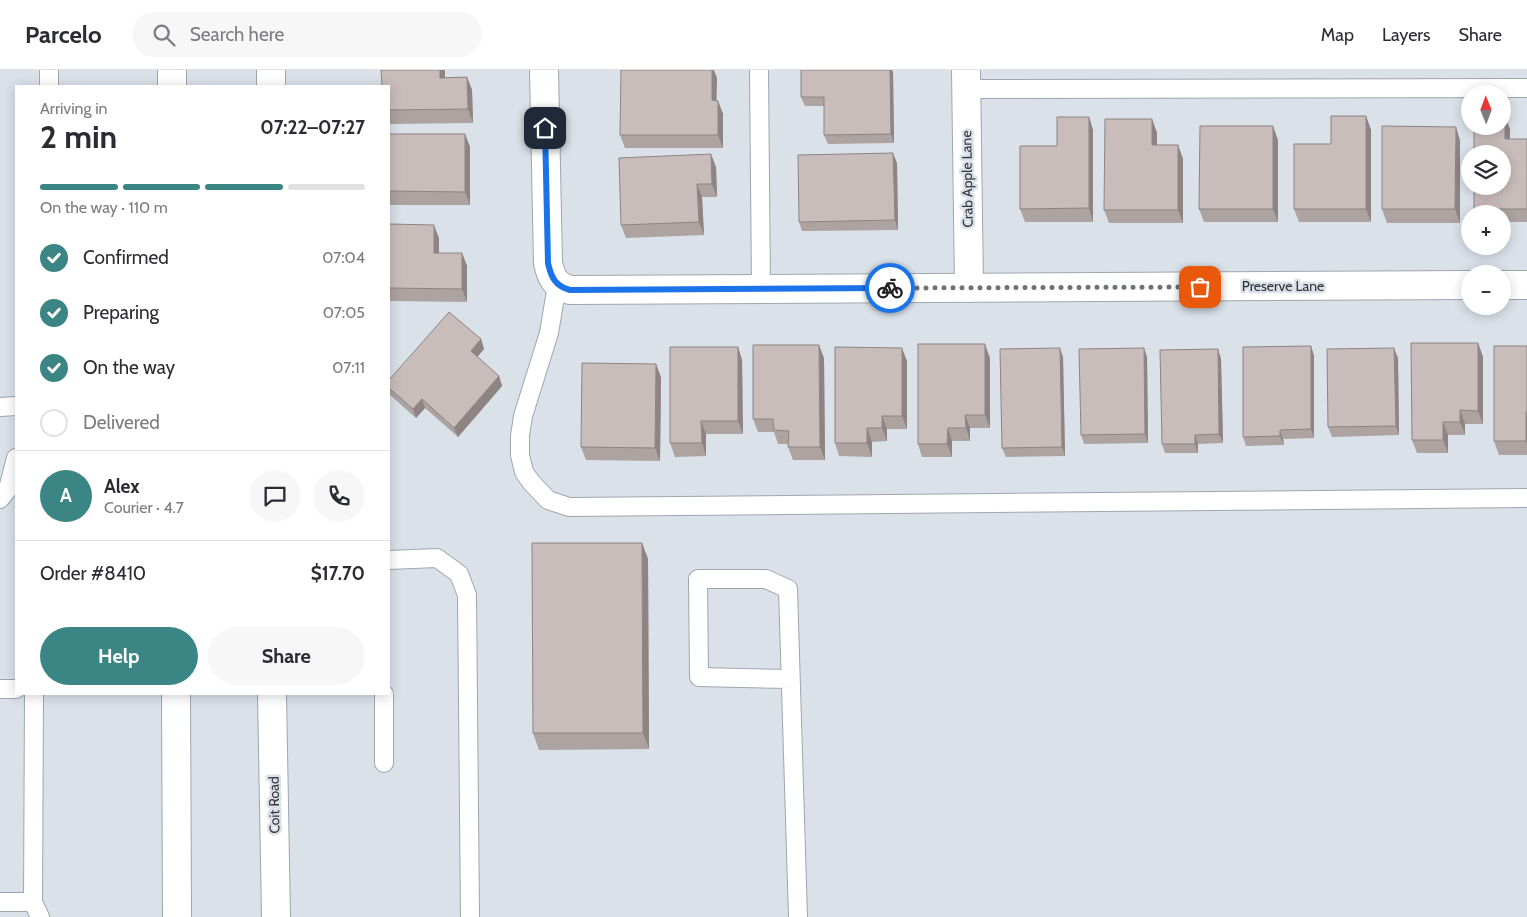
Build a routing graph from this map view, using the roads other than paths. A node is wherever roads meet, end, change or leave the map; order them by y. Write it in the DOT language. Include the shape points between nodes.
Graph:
graph roads {
  1 [pos="49,70"];
  2 [pos="172,70"];
  3 [pos="271,70"];
  4 [pos="544,70"];
  5 [pos="759,70"];
  6 [pos="966,80"];
  7 [pos="49,85"];
  8 [pos="172,85"];
  9 [pos="271,85"];
  10 [pos="1527,88"];
  11 [pos="557,285"];
  12 [pos="1461,285"];
  13 [pos="1511,285"];
  14 [pos="1527,285"];
  15 [pos="969,288"];
  16 [pos="761,289"];
  17 [pos="15,406"];
  18 [pos="0,407"];
  19 [pos="15,462"];
  20 [pos="1527,498"];
  21 [pos="0,499"];
  22 [pos="390,560"];
  23 [pos="790,678"];
  24 [pos="0,689"];
  25 [pos="15,689"];
  26 [pos="34,695"];
  27 [pos="176,695"];
  28 [pos="272,695"];
  29 [pos="384,695"];
  30 [pos="384,763"];
  31 [pos="0,902"];
  32 [pos="36,910"];
  33 [pos="177,917"];
  34 [pos="276,917"];
  35 [pos="470,917"];
  36 [pos="798,917"];
  1 -- 7 [label="lane"];
  2 -- 8 [label="street"];
  3 -- 9 [label="street"];
  4 -- 11 [label="street" via="548,263"];
  5 -- 16 [label="lane"];
  6 -- 10 [label="lane"];
  6 -- 15 [label="street, Crab Apple Lane"];
  11 -- 16 [label="street, Preserve Lane" via="570,290"];
  11 -- 20 [label="lane" via="549,334 523,416 520,455 524,472 531,482 548,500 569,507"];
  12 -- 15 [label="street, Preserve Lane"];
  13 -- 14 [label="street"];
  15 -- 16 [label="street, Preserve Lane"];
  17 -- 18 [label="lane"];
  19 -- 21 [label="lane" via="8,489"];
  22 -- 35 [label="lane" via="437,558 459,574 467,595"];
  23 -- 23 [label="lane" via="788,589 766,579 698,579 699,677"];
  23 -- 36 [label="lane"];
  24 -- 25 [label="lane"];
  26 -- 32 [label="lane"];
  27 -- 33 [label="street"];
  28 -- 34 [label="street, Coit Road"];
  29 -- 30 [label="lane"];
  31 -- 32 [label="lane"];
}
